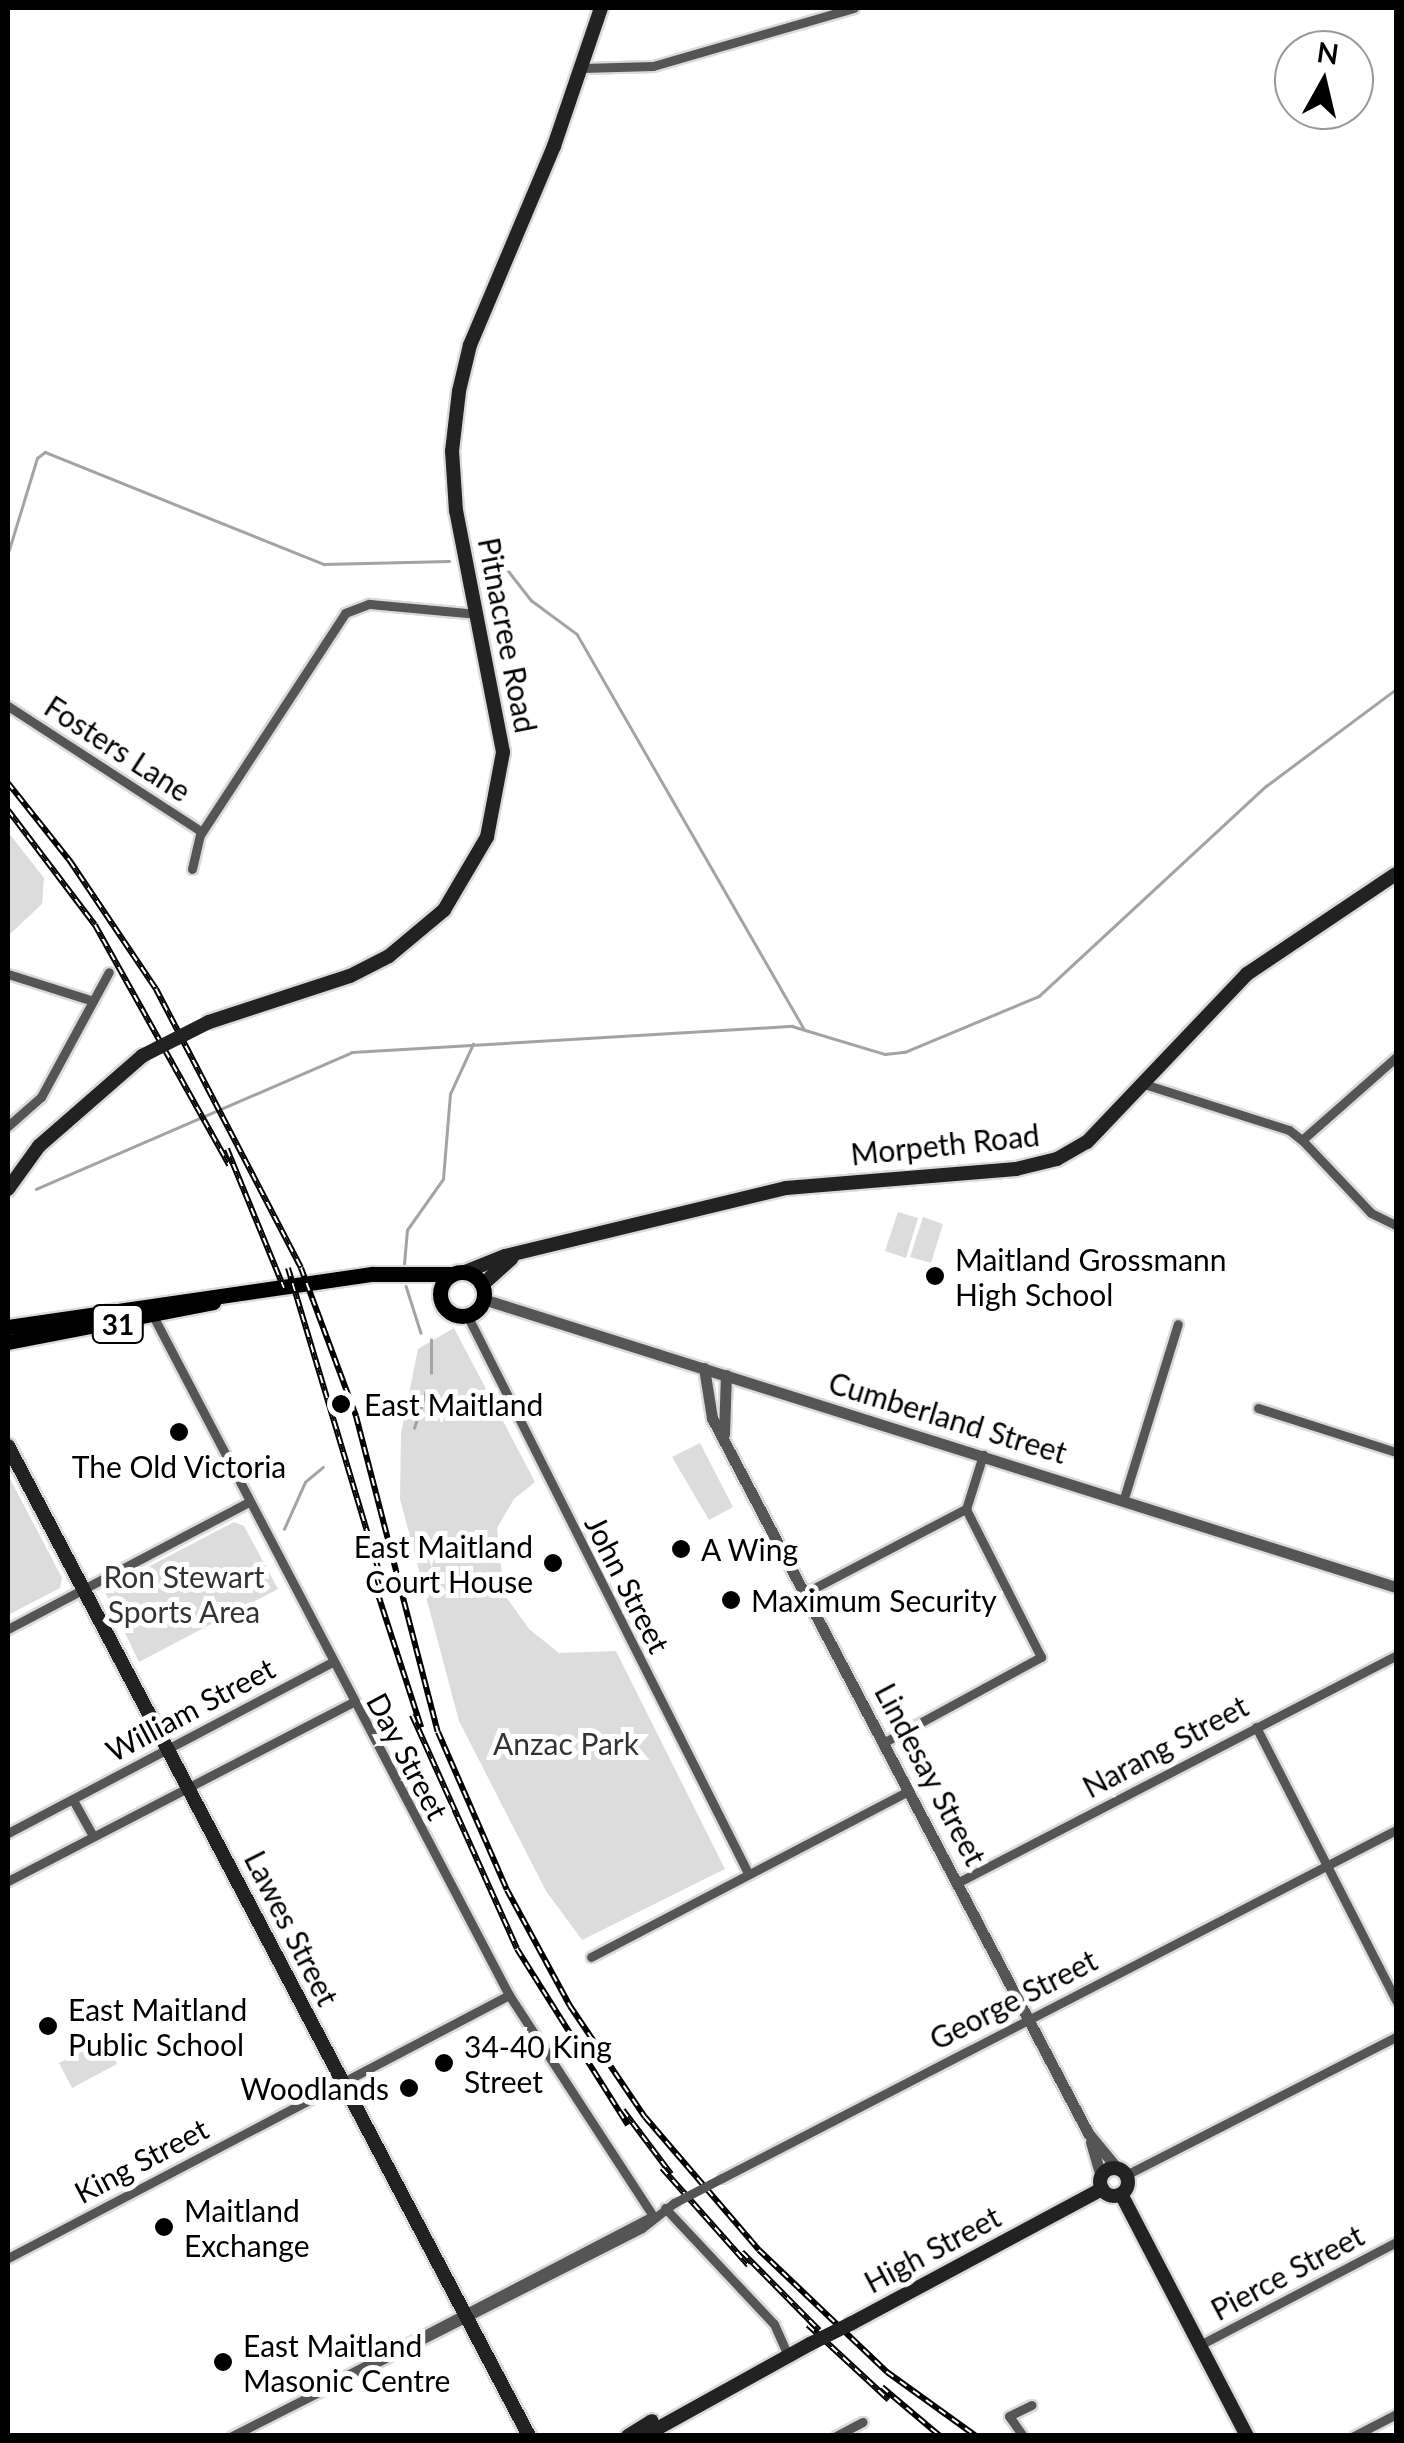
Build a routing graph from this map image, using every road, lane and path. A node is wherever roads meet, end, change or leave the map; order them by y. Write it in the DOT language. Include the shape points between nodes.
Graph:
graph roads {
  1 [pos="601,8"];
  2 [pos="854,8"];
  3 [pos="582,68"];
  4 [pos="476,614"];
  5 [pos="8,706"];
  6 [pos="202,832"];
  7 [pos="192,869"];
  8 [pos="1396,874"];
  9 [pos="109,972"];
  10 [pos="8,974"];
  11 [pos="93,1001"];
  12 [pos="1396,1057"];
  13 [pos="1144,1084"];
  14 [pos="8,1126"];
  15 [pos="1302,1140"];
  16 [pos="8,1187"];
  17 [pos="1396,1225"];
  18 [pos="522,1253"];
  19 [pos="459,1274"];
  20 [pos="415,1277"];
  21 [pos="483,1292"];
  22 [pos="442,1303"];
  23 [pos="150,1311"];
  24 [pos="467,1315"];
  25 [pos="1178,1324"];
  26 [pos="8,1327"];
  27 [pos="8,1342"];
  28 [pos="704,1368"];
  29 [pos="726,1374"];
  30 [pos="1258,1408"];
  31 [pos="726,1440"];
  32 [pos="8,1446"];
  33 [pos="1396,1452"];
  34 [pos="983,1455"];
  35 [pos="1124,1498"];
  36 [pos="248,1502"];
  37 [pos="966,1508"];
  38 [pos="1396,1587"];
  39 [pos="82,1589"];
  40 [pos="805,1593"];
  41 [pos="8,1628"];
  42 [pos="1396,1655"];
  43 [pos="330,1662"];
  44 [pos="351,1702"];
  45 [pos="1256,1726"];
  46 [pos="884,1743"];
  47 [pos="168,1750"];
  48 [pos="188,1788"];
  49 [pos="909,1791"];
  50 [pos="73,1800"];
  51 [pos="1396,1830"];
  52 [pos="8,1833"];
  53 [pos="94,1836"];
  54 [pos="1327,1865"];
  55 [pos="748,1874"];
  56 [pos="8,1881"];
  57 [pos="957,1883"];
  58 [pos="591,1958"];
  59 [pos="510,1995"];
  60 [pos="1396,2000"];
  61 [pos="1028,2019"];
  62 [pos="1396,2037"];
  63 [pos="342,2083"];
  64 [pos="1088,2133"];
  65 [pos="1122,2172"];
  66 [pos="1101,2183"];
  67 [pos="1121,2194"];
  68 [pos="669,2206"];
  69 [pos="653,2216"];
  70 [pos="1396,2242"];
  71 [pos="8,2258"];
  72 [pos="464,2315"];
  73 [pos="1200,2345"];
  74 [pos="788,2356"];
  75 [pos="1032,2405"];
  76 [pos="1396,2414"];
  77 [pos="862,2422"];
  78 [pos="232,2436"];
  79 [pos="529,2436"];
  80 [pos="628,2436"];
  81 [pos="644,2436"];
  82 [pos="836,2436"];
  83 [pos="1023,2436"];
  84 [pos="1248,2436"];
  85 [pos="1354,2436"];
  1 -- 3 [label="main road, Pitnacree Road"];
  2 -- 3 [label="street" via="653,66"];
  3 -- 4 [label="main road, Pitnacree Road" via="470,346 459,391 452,451 456,512"];
  4 -- 6 [label="street" via="369,604 346,613"];
  4 -- 16 [label="main road, Pitnacree Road, bridge" via="503,752 488,837 444,910 389,956 350,976 208,1022 142,1056 39,1146"];
  5 -- 6 [label="street, Fosters Lane"];
  6 -- 7 [label="street"];
  8 -- 13 [label="main road, Morpeth Road / 31" via="1247,974"];
  9 -- 11 [label="street"];
  10 -- 11 [label="street"];
  11 -- 14 [label="street" via="41,1097"];
  12 -- 15 [label="street"];
  13 -- 15 [label="street" via="1289,1130"];
  13 -- 18 [label="main road, Morpeth Road / 31" via="1088,1142 1057,1159 1016,1169 786,1188"];
  15 -- 17 [label="street" via="1371,1213"];
  18 -- 19 [label="main road, Morpeth Road / 31"];
  18 -- 21 [label="main road, Morpeth Road / 31"];
  19 -- 20 [label="main road, 31"];
  19 -- 21 [label="main road"];
  19 -- 22 [label="main road" via="442,1285"];
  20 -- 22 [label="main road"];
  20 -- 23 [label="main road, 31" via="372,1274"];
  21 -- 24 [label="main road, 31"];
  21 -- 28 [label="street, Cumberland Street"];
  22 -- 24 [label="main road"];
  23 -- 26 [label="main road, 31"];
  23 -- 27 [label="main road, 31"];
  23 -- 36 [label="street, Day Street"];
  24 -- 55 [label="street, John Street"];
  25 -- 35 [label="street"];
  28 -- 29 [label="street, Cumberland Street"];
  28 -- 31 [label="street, Lindesay Street" via="708,1408"];
  29 -- 31 [label="street, Lindesay Street"];
  29 -- 34 [label="street, Cumberland Street"];
  30 -- 33 [label="street"];
  31 -- 40 [label="street, Lindesay Street"];
  32 -- 39 [label="main road, Lawes Street"];
  34 -- 35 [label="street, Cumberland Street"];
  34 -- 37 [label="street"];
  35 -- 38 [label="street, Cumberland Street"];
  36 -- 39 [label="street"];
  36 -- 43 [label="street, Day Street"];
  37 -- 40 [label="street"];
  37 -- 46 [label="street" via="1041,1657"];
  39 -- 41 [label="street"];
  39 -- 47 [label="main road, Lawes Street"];
  40 -- 46 [label="street, Lindesay Street"];
  42 -- 45 [label="street, Narang Street"];
  43 -- 44 [label="street, Day Street"];
  43 -- 47 [label="street, William Street"];
  44 -- 48 [label="street"];
  44 -- 59 [label="street, Day Street"];
  45 -- 54 [label="street"];
  45 -- 57 [label="street, Narang Street"];
  46 -- 49 [label="street, Lindesay Street"];
  47 -- 48 [label="main road, Lawes Street"];
  47 -- 50 [label="street, William Street"];
  48 -- 53 [label="street"];
  48 -- 63 [label="main road, Lawes Street"];
  49 -- 55 [label="street"];
  49 -- 57 [label="street, Lindesay Street"];
  50 -- 52 [label="street, William Street"];
  50 -- 53 [label="street"];
  51 -- 54 [label="street, George Street"];
  53 -- 56 [label="street"];
  54 -- 60 [label="street"];
  54 -- 61 [label="street, George Street"];
  55 -- 58 [label="street"];
  57 -- 61 [label="street, Lindesay Street"];
  59 -- 63 [label="street, King Street"];
  59 -- 69 [label="street, Day Street"];
  61 -- 64 [label="street, Lindesay Street"];
  61 -- 68 [label="street, George Street, bridge"];
  62 -- 65 [label="street"];
  63 -- 71 [label="street, King Street"];
  63 -- 72 [label="main road, Lawes Street"];
  64 -- 65 [label="street, Lindesay Street"];
  64 -- 66 [label="street, Lindesay Street"];
  65 -- 66 [label="main road, High Street"];
  65 -- 67 [label="main road"];
  66 -- 67 [label="main road"];
  66 -- 74 [label="main road, High Street, bridge"];
  67 -- 73 [label="main road"];
  68 -- 69 [label="street, George Street"];
  68 -- 74 [label="street" via="774,2324"];
  69 -- 72 [label="street, George Street" via="642,2228"];
  70 -- 73 [label="street, Pierce Street"];
  72 -- 78 [label="street, George Street"];
  72 -- 79 [label="main road, Lawes Street"];
  73 -- 84 [label="main road"];
  74 -- 80 [label="main road, High Street"];
  74 -- 81 [label="main road, High Street"];
  75 -- 83 [label="street" via="1009,2416"];
  76 -- 85 [label="street"];
  77 -- 82 [label="street"];
}
